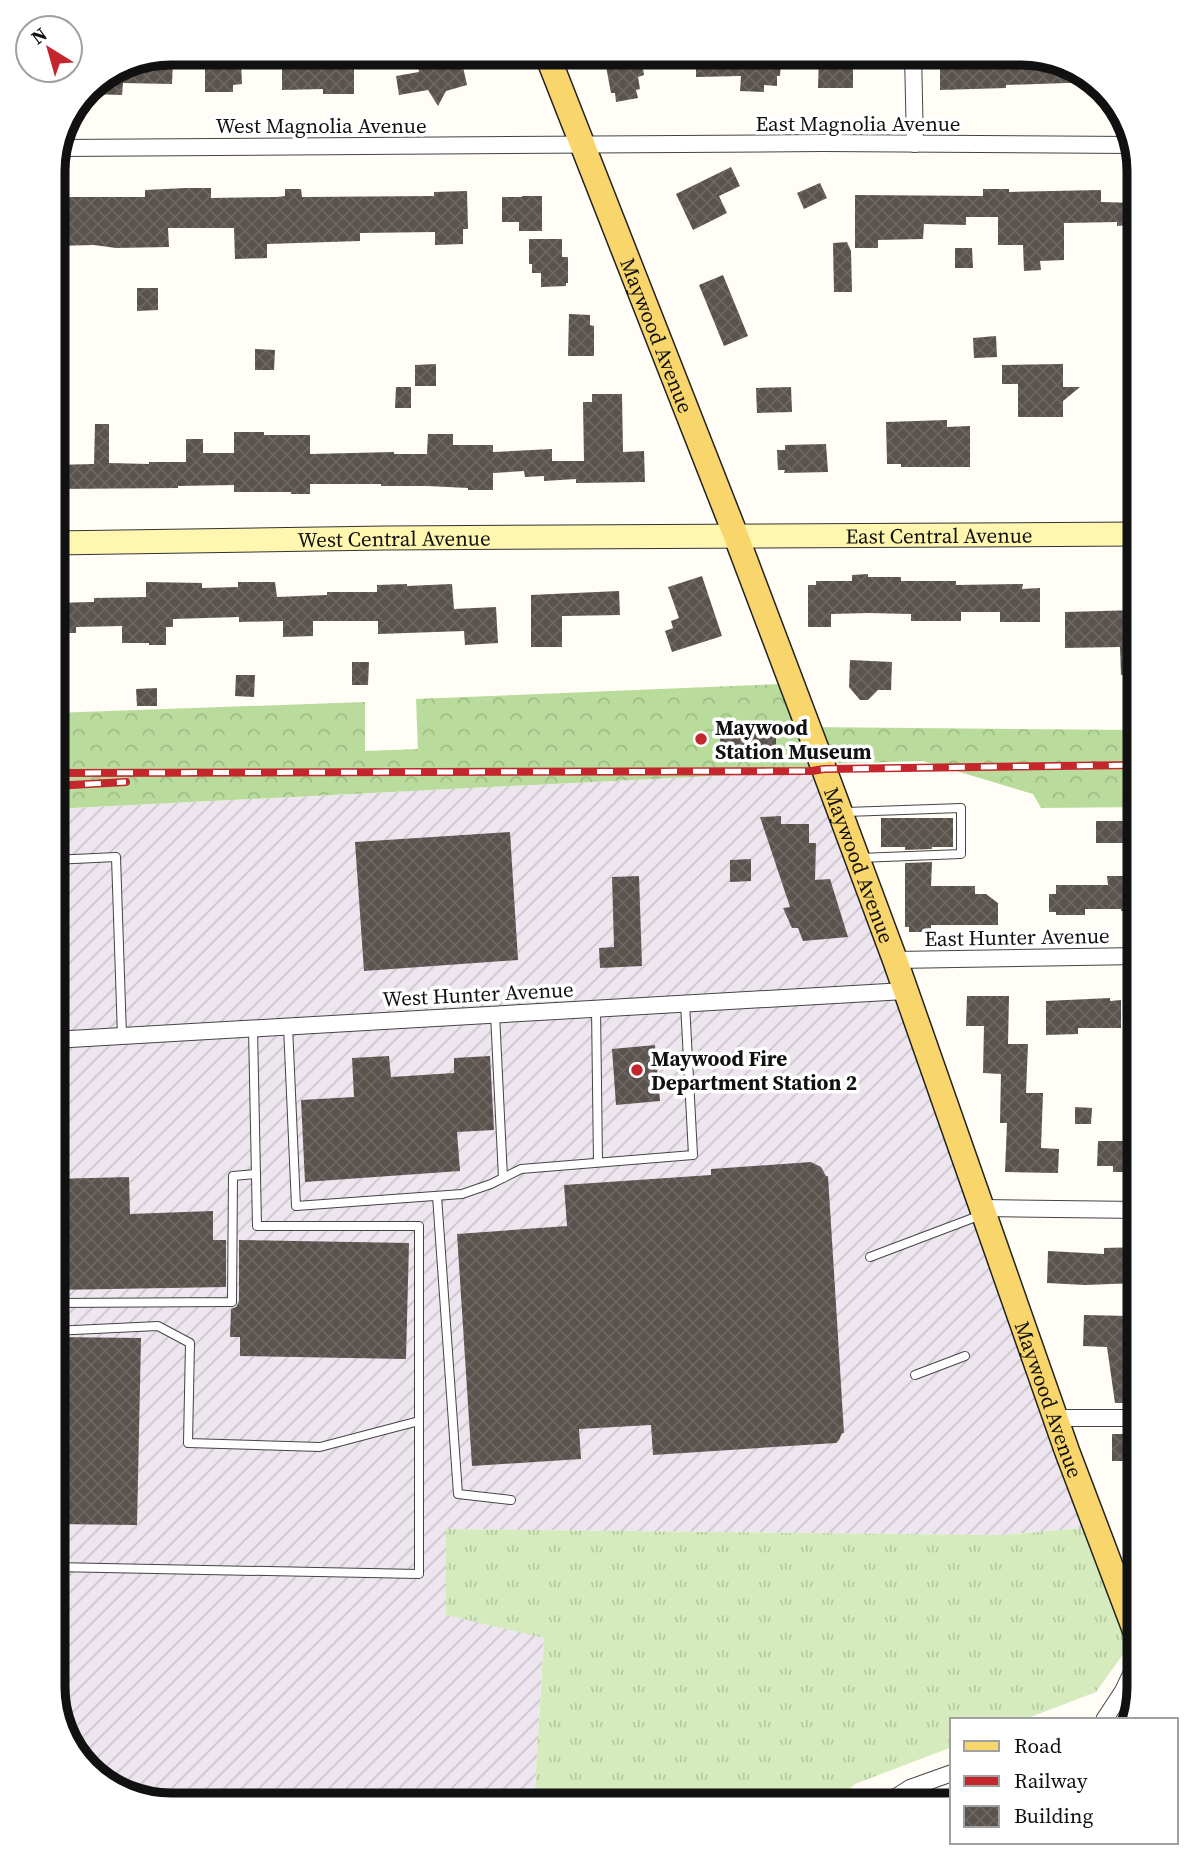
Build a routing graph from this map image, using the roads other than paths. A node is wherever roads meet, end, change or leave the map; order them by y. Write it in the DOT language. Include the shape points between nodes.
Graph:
graph roads {
  1 [pos="551,65"];
  2 [pos="914,65"];
  3 [pos="583,144"];
  4 [pos="915,144"];
  5 [pos="1124,145"];
  6 [pos="67,148"];
  7 [pos="1127,534"];
  8 [pos="736,536"];
  9 [pos="65,543"];
  10 [pos="839,813"];
  11 [pos="856,858"];
  12 [pos="65,859"];
  13 [pos="1127,956"];
  14 [pos="895,960"];
  15 [pos="905,990"];
  16 [pos="685,1003"];
  17 [pos="596,1008"];
  18 [pos="495,1014"];
  19 [pos="288,1026"];
  20 [pos="253,1028"];
  21 [pos="122,1036"];
  22 [pos="65,1039"];
  23 [pos="598,1162"];
  24 [pos="256,1174"];
  25 [pos="503,1178"];
  26 [pos="437,1196"];
  27 [pos="1127,1210"];
  28 [pos="983,1211"];
  29 [pos="870,1257"];
  30 [pos="65,1303"];
  31 [pos="65,1330"];
  32 [pos="965,1356"];
  33 [pos="915,1375"];
  34 [pos="1056,1418"];
  35 [pos="1127,1418"];
  36 [pos="419,1421"];
  37 [pos="510,1500"];
  38 [pos="65,1567"];
  39 [pos="1127,1609"];
  40 [pos="1127,1682"];
  41 [pos="1105,1718"];
  42 [pos="950,1774"];
  43 [pos="902,1793"];
  1 -- 3 [label="main road, Maywood Avenue"];
  2 -- 4 [label="street"];
  3 -- 4 [label="street, East Magnolia Avenue"];
  3 -- 6 [label="street, West Magnolia Avenue"];
  3 -- 8 [label="main road, Maywood Avenue"];
  4 -- 5 [label="street, East Magnolia Avenue"];
  7 -- 8 [label="street, East Central Avenue"];
  8 -- 9 [label="street, West Central Avenue"];
  8 -- 10 [label="main road, Maywood Avenue"];
  10 -- 11 [label="main road, Maywood Avenue"];
  10 -- 11 [label="lane" via="961,808 961,854"];
  11 -- 14 [label="main road, Maywood Avenue"];
  12 -- 21 [label="lane" via="116,857"];
  13 -- 14 [label="street, East Hunter Avenue"];
  14 -- 15 [label="main road, Maywood Avenue"];
  15 -- 16 [label="street, West Hunter Avenue"];
  15 -- 28 [label="main road, Maywood Avenue"];
  16 -- 17 [label="street, West Hunter Avenue"];
  16 -- 23 [label="lane" via="693,1154"];
  17 -- 18 [label="street, West Hunter Avenue"];
  17 -- 23 [label="lane"];
  18 -- 19 [label="street, West Hunter Avenue"];
  18 -- 25 [label="lane"];
  19 -- 20 [label="street, West Hunter Avenue"];
  19 -- 26 [label="lane" via="296,1206"];
  20 -- 21 [label="street, West Hunter Avenue"];
  20 -- 24 [label="lane"];
  21 -- 22 [label="street, West Hunter Avenue"];
  23 -- 25 [label="lane" via="521,1169"];
  24 -- 30 [label="lane" via="233,1176 232,1302"];
  24 -- 36 [label="lane" via="257,1226 419,1226"];
  25 -- 26 [label="lane" via="462,1194"];
  26 -- 37 [label="lane" via="458,1493"];
  27 -- 28 [label="street"];
  28 -- 29 [label="lane"];
  28 -- 34 [label="main road, Maywood Avenue"];
  31 -- 36 [label="lane" via="158,1326 190,1343 188,1443 320,1447"];
  32 -- 33 [label="lane"];
  34 -- 35 [label="street"];
  34 -- 39 [label="main road, Maywood Avenue"];
  36 -- 38 [label="lane" via="419,1574"];
  40 -- 41 [label="street"];
  42 -- 43 [label="street"];
}
